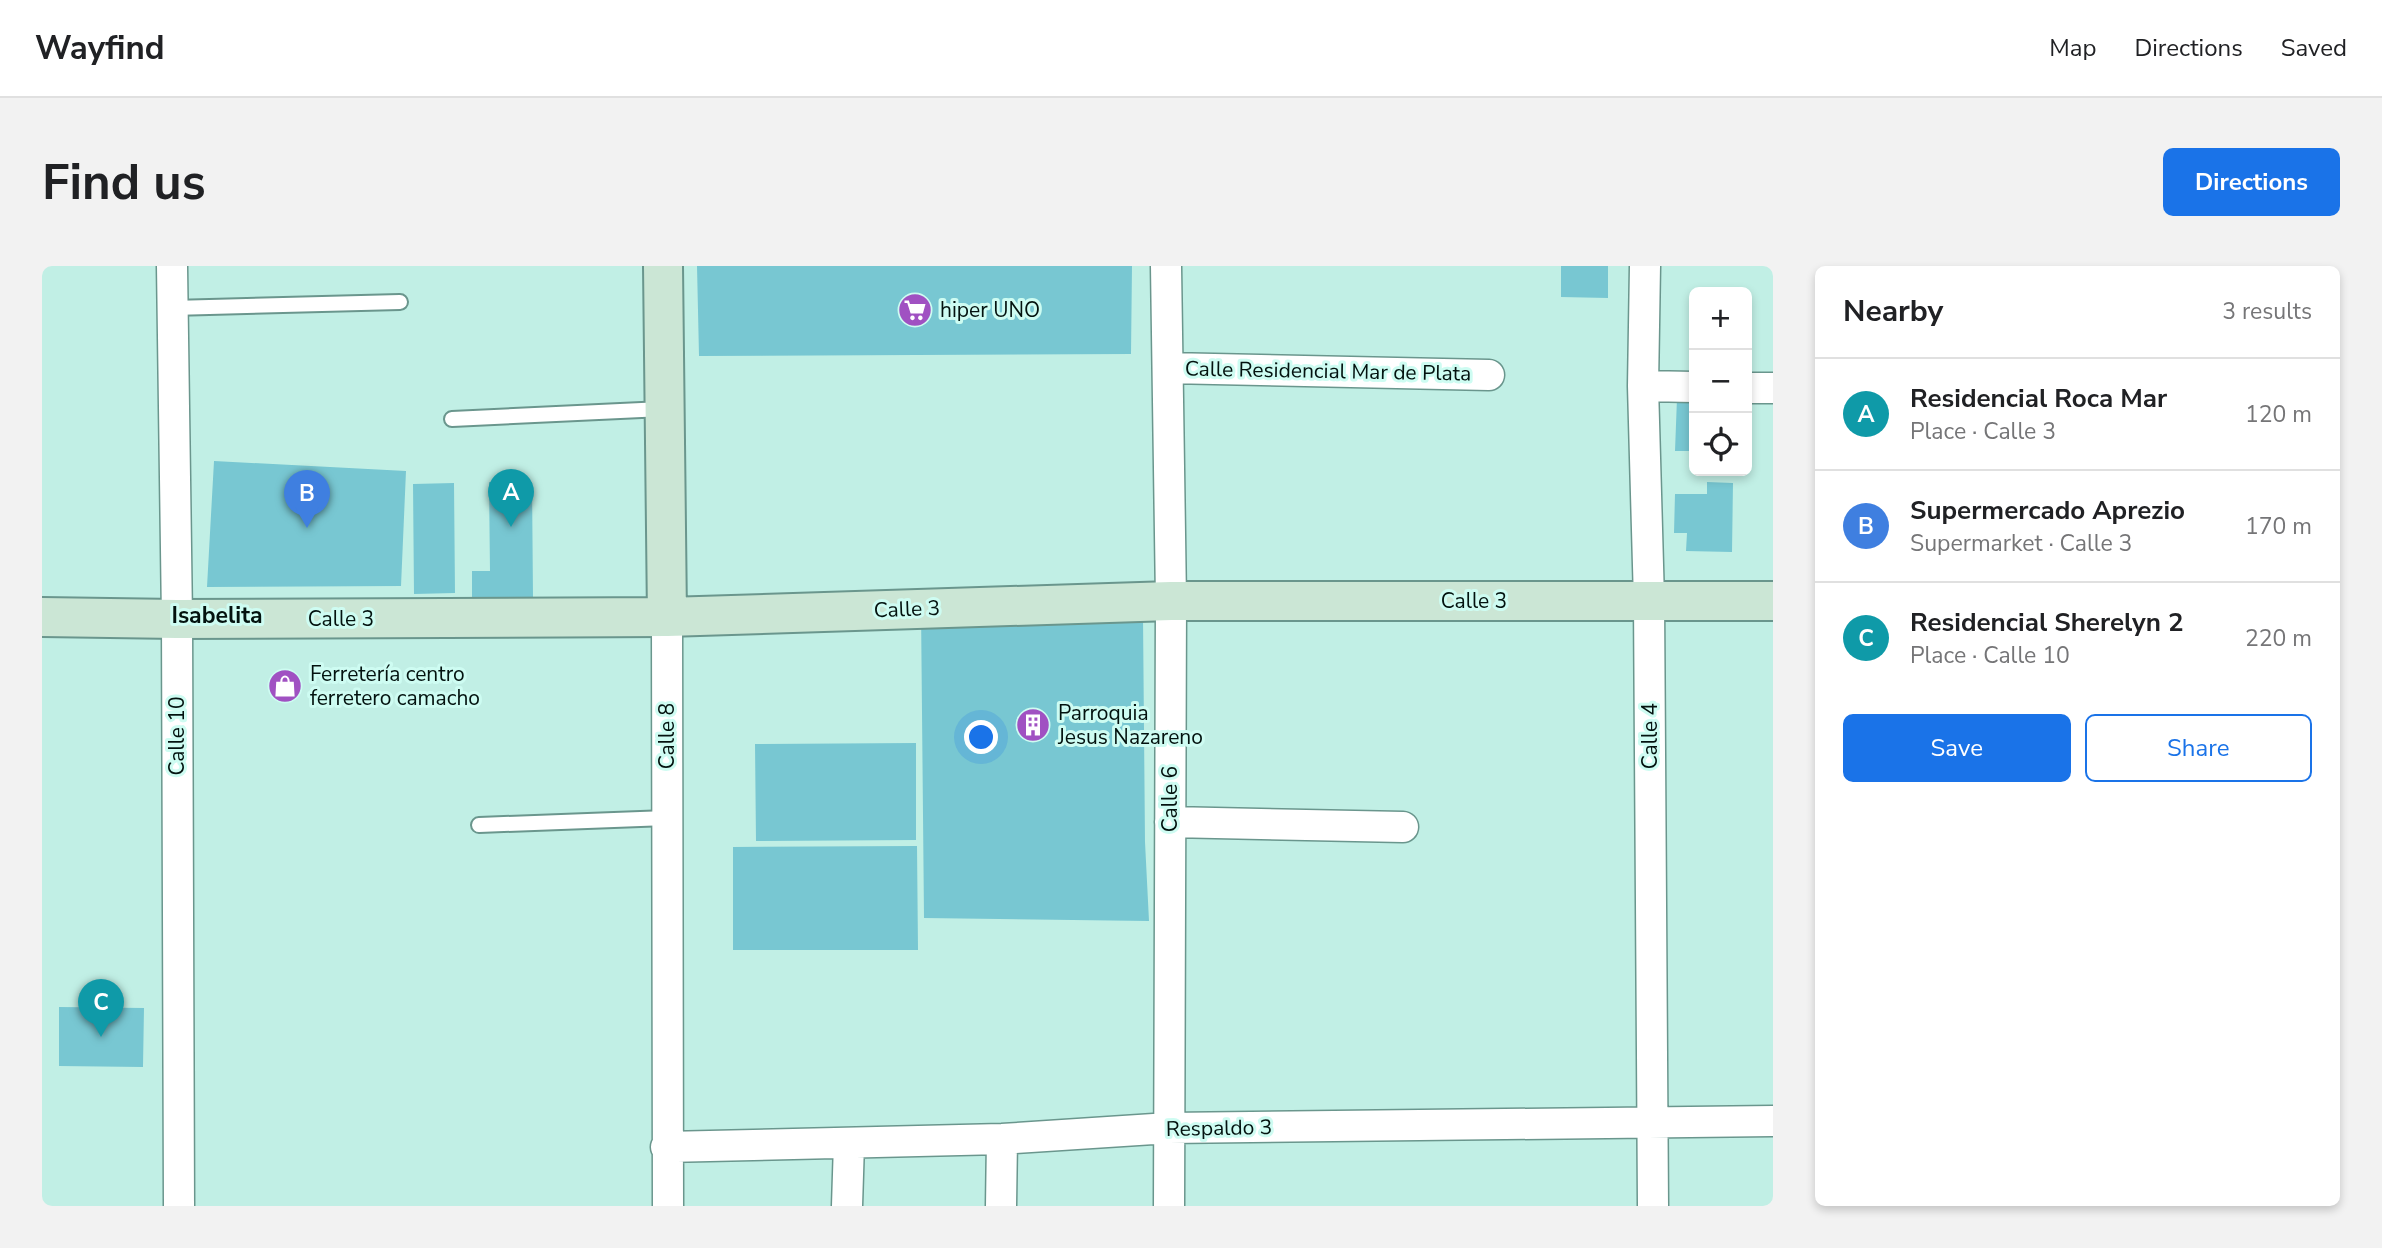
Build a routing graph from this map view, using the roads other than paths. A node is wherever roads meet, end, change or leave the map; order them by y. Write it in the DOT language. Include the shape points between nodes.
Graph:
graph roads {
  1 [pos="172,266"];
  2 [pos="663,266"];
  3 [pos="1166,266"];
  4 [pos="1645,266"];
  5 [pos="400,302"];
  6 [pos="173,308"];
  7 [pos="1168,368"];
  8 [pos="1489,374"];
  9 [pos="1643,386"];
  10 [pos="1689,387"];
  11 [pos="1752,388"];
  12 [pos="1773,388"];
  13 [pos="665,408"];
  14 [pos="452,419"];
  15 [pos="1171,601"];
  16 [pos="1649,601"];
  17 [pos="1773,601"];
  18 [pos="42,617"];
  19 [pos="667,617"];
  20 [pos="177,619"];
  21 [pos="667,818"];
  22 [pos="1170,822"];
  23 [pos="479,825"];
  24 [pos="1404,827"];
  25 [pos="1773,1121"];
  26 [pos="1652,1124"];
  27 [pos="1169,1128"];
  28 [pos="1002,1139"];
  29 [pos="849,1143"];
  30 [pos="666,1147"];
  31 [pos="179,1206"];
  32 [pos="668,1206"];
  33 [pos="847,1206"];
  34 [pos="1001,1206"];
  35 [pos="1169,1206"];
  36 [pos="1653,1206"];
  1 -- 6 [label="street, Calle 10"];
  2 -- 13 [label="street, Calle 8"];
  3 -- 7 [label="street, Calle 6"];
  4 -- 9 [label="street, Calle 4"];
  5 -- 6 [label="lane"];
  6 -- 20 [label="street, Calle 10"];
  7 -- 8 [label="street, Calle Residencial Mar de Plata"];
  7 -- 15 [label="street, Calle 6"];
  9 -- 10 [label="street"];
  9 -- 16 [label="street, Calle 4"];
  11 -- 12 [label="street"];
  13 -- 14 [label="lane"];
  13 -- 19 [label="street, Calle 8"];
  15 -- 16 [label="street, Calle 3"];
  15 -- 19 [label="street, Calle 3"];
  15 -- 22 [label="street, Calle 6"];
  16 -- 17 [label="street, Calle 3"];
  16 -- 26 [label="street, Calle 4"];
  18 -- 20 [label="street, Calle 3"];
  19 -- 20 [label="street, Calle 3"];
  19 -- 21 [label="street, Calle 8"];
  20 -- 31 [label="street, Calle 10"];
  21 -- 23 [label="lane"];
  21 -- 30 [label="street, Calle 8"];
  22 -- 24 [label="street"];
  22 -- 27 [label="street, Calle 6"];
  25 -- 26 [label="street, Respaldo 3"];
  26 -- 27 [label="street, Respaldo 3"];
  26 -- 36 [label="street, Calle 4"];
  27 -- 28 [label="street, Respaldo 3"];
  27 -- 35 [label="street, Calle 6"];
  28 -- 29 [label="street, Respaldo 3"];
  28 -- 34 [label="street"];
  29 -- 30 [label="street, Respaldo 3"];
  29 -- 33 [label="street"];
  30 -- 32 [label="street, Calle 8"];
}
